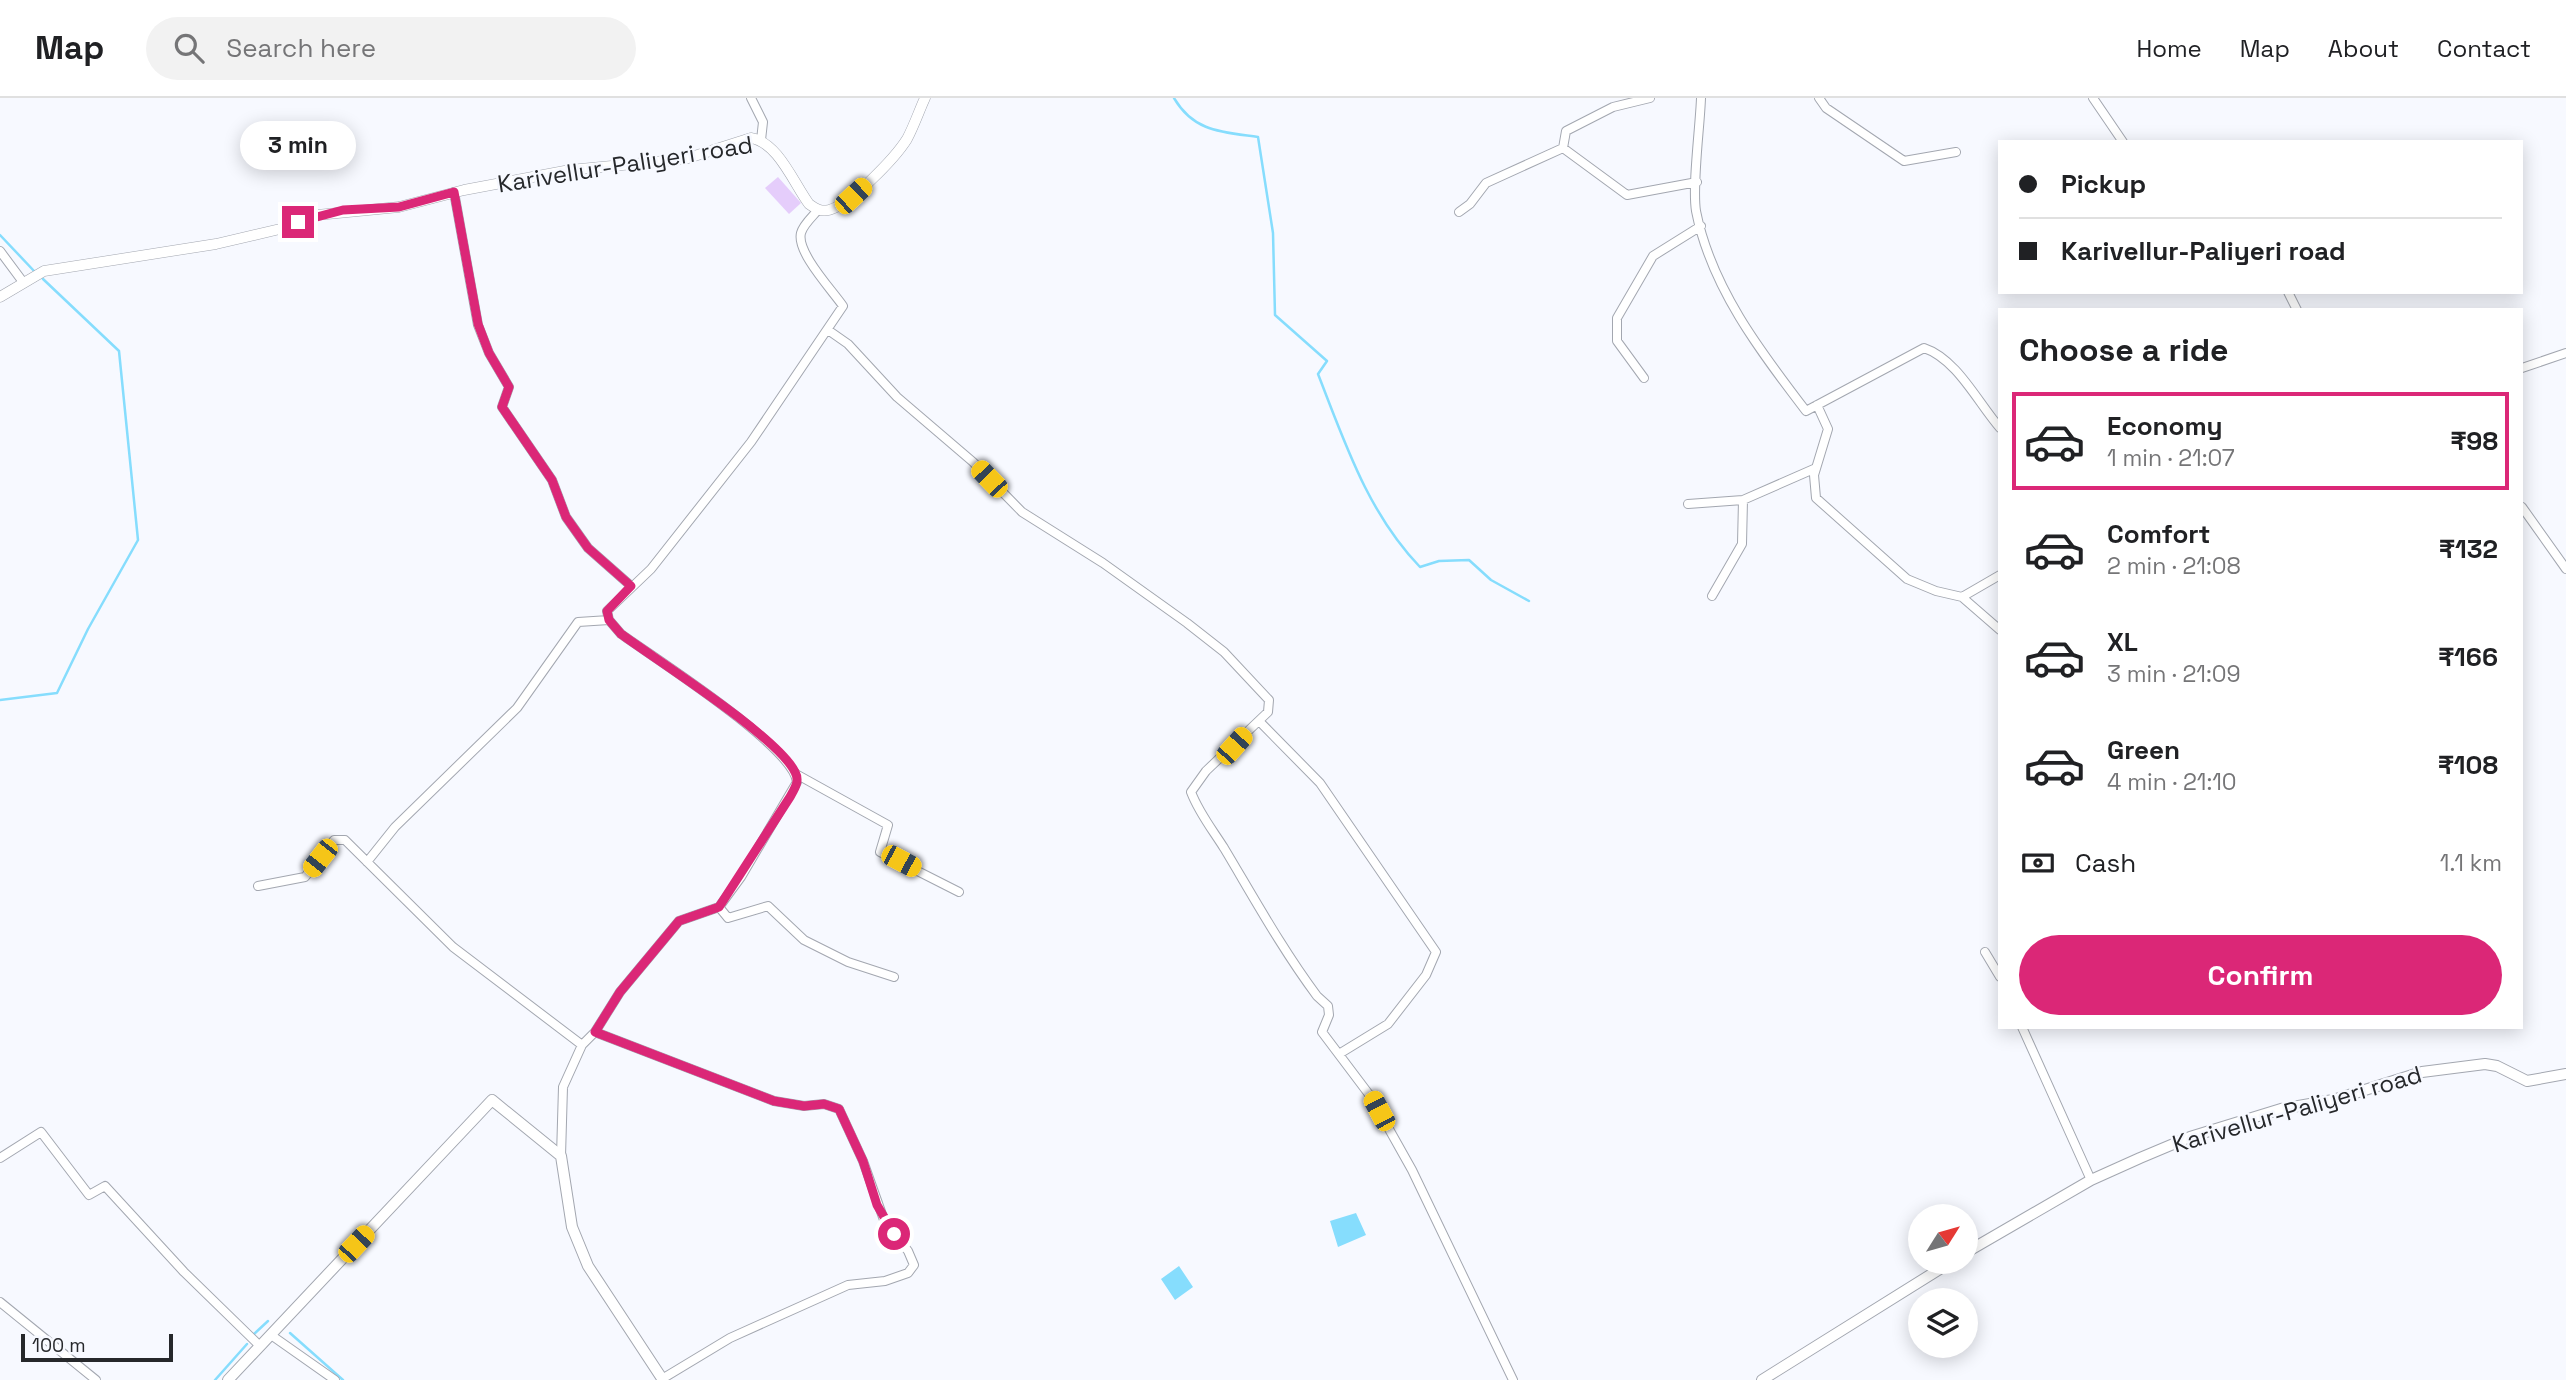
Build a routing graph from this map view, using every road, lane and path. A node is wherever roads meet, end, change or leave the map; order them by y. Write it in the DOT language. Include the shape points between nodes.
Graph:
graph roads {
  1 [pos="751,98"];
  2 [pos="925,98"];
  3 [pos="1650,98"];
  4 [pos="1701,98"];
  5 [pos="1819,98"];
  6 [pos="2093,98"];
  7 [pos="761,140"];
  8 [pos="2122,140"];
  9 [pos="1563,148"];
  10 [pos="1956,152"];
  11 [pos="1697,182"];
  12 [pos="454,192"];
  13 [pos="818,210"];
  14 [pos="1459,212"];
  15 [pos="1702,226"];
  16 [pos="0,251"];
  17 [pos="23,282"];
  18 [pos="0,297"];
  19 [pos="828,330"];
  20 [pos="2566,353"];
  21 [pos="2523,368"];
  22 [pos="1644,378"];
  23 [pos="1818,405"];
  24 [pos="1998,425"];
  25 [pos="1816,468"];
  26 [pos="1743,500"];
  27 [pos="1688,505"];
  28 [pos="2523,508"];
  29 [pos="2566,569"];
  30 [pos="1998,576"];
  31 [pos="631,586"];
  32 [pos="1712,596"];
  33 [pos="1962,597"];
  34 [pos="609,620"];
  35 [pos="1998,628"];
  36 [pos="1259,721"];
  37 [pos="796,774"];
  38 [pos="367,862"];
  39 [pos="258,886"];
  40 [pos="959,892"];
  41 [pos="719,907"];
  42 [pos="1985,952"];
  43 [pos="1998,974"];
  44 [pos="894,977"];
  45 [pos="2023,1029"];
  46 [pos="595,1032"];
  47 [pos="582,1045"];
  48 [pos="1339,1054"];
  49 [pos="2566,1074"];
  50 [pos="561,1156"];
  51 [pos="0,1158"];
  52 [pos="2091,1180"];
  53 [pos="1978,1245"];
  54 [pos="1932,1274"];
  55 [pos="0,1302"];
  56 [pos="271,1335"];
  57 [pos="260,1346"];
  58 [pos="663,1379"];
  59 [pos="96,1380"];
  60 [pos="228,1380"];
  61 [pos="335,1380"];
  62 [pos="1513,1380"];
  63 [pos="1762,1380"];
  1 -- 7 [label="street" via="763,122"];
  2 -- 13 [label="street" via="906,140 880,170 834,208"];
  3 -- 9 [label="street" via="1613,107 1566,131"];
  4 -- 11 [label="street"];
  5 -- 10 [label="street" via="1826,108 1904,161"];
  6 -- 8 [label="street"];
  7 -- 12 [label="street, Karivellur-Paliyeri road" via="751,138 685,159 570,170"];
  7 -- 13 [label="street, Karivellur-Paliyeri road"];
  9 -- 11 [label="street" via="1627,195"];
  9 -- 14 [label="street" via="1486,183"];
  11 -- 15 [label="street" via="1696,209"];
  12 -- 17 [label="street, Karivellur-Paliyeri road" via="399,207 317,215 216,244 44,271"];
  12 -- 31 [label="street" via="478,324 509,387 502,407 552,480 566,517 588,548"];
  13 -- 19 [label="street" via="801,230 800,239 843,306"];
  15 -- 22 [label="street" via="1653,256 1617,318 1617,341"];
  15 -- 23 [label="street" via="1721,288 1743,322 1806,411"];
  16 -- 17 [label="street"];
  17 -- 18 [label="street, Karivellur-Paliyeri road"];
  19 -- 31 [label="street" via="751,442 651,569"];
  19 -- 36 [label="street" via="1022,512 1103,563 1224,652 1269,700 1268,712"];
  20 -- 21 [label="street"];
  23 -- 24 [label="street" via="1924,348 1935,352 1963,380"];
  23 -- 25 [label="street" via="1828,429"];
  25 -- 26 [label="street"];
  25 -- 33 [label="street" via="1816,498 1907,579"];
  26 -- 27 [label="street"];
  26 -- 32 [label="street" via="1742,544"];
  28 -- 29 [label="street"];
  30 -- 33 [label="street"];
  31 -- 34 [label="street" via="607,611"];
  33 -- 35 [label="street"];
  34 -- 37 [label="street" via="621,634 762,735"];
  34 -- 38 [label="street" via="578,622 517,708 395,827"];
  36 -- 48 [label="street" via="1206,771 1191,792 1265,921 1328,1006 1322,1032"];
  36 -- 48 [label="street" via="1321,783 1436,952 1426,975 1388,1024"];
  37 -- 40 [label="street" via="888,825 880,852"];
  37 -- 41 [label="street" via="790,797"];
  38 -- 39 [label="street" via="345,840 334,840 305,877"];
  38 -- 47 [label="street" via="453,947"];
  41 -- 44 [label="street" via="728,918 768,906 804,940 848,962"];
  41 -- 46 [label="street" via="679,921 620,992"];
  42 -- 43 [label="street"];
  45 -- 52 [label="street"];
  46 -- 47 [label="street"];
  46 -- 58 [label="street" via="774,1101 839,1109 884,1220 914,1265 908,1273 885,1281 848,1285 730,1338"];
  47 -- 50 [label="street" via="563,1087"];
  48 -- 62 [label="street" via="1371,1097 1412,1170"];
  49 -- 52 [label="main road, Karivellur-Paliyeri road" via="2527,1081 2485,1064 2422,1072 2190,1137"];
  50 -- 56 [label="main road" via="492,1100"];
  50 -- 58 [label="main road" via="572,1227 588,1266"];
  51 -- 57 [label="street" via="41,1132 89,1195 104,1186"];
  52 -- 53 [label="main road, Karivellur-Paliyeri road"];
  54 -- 63 [label="main road"];
  55 -- 59 [label="street"];
  56 -- 57 [label="main road"];
  56 -- 61 [label="street"];
  57 -- 60 [label="main road"];
}
